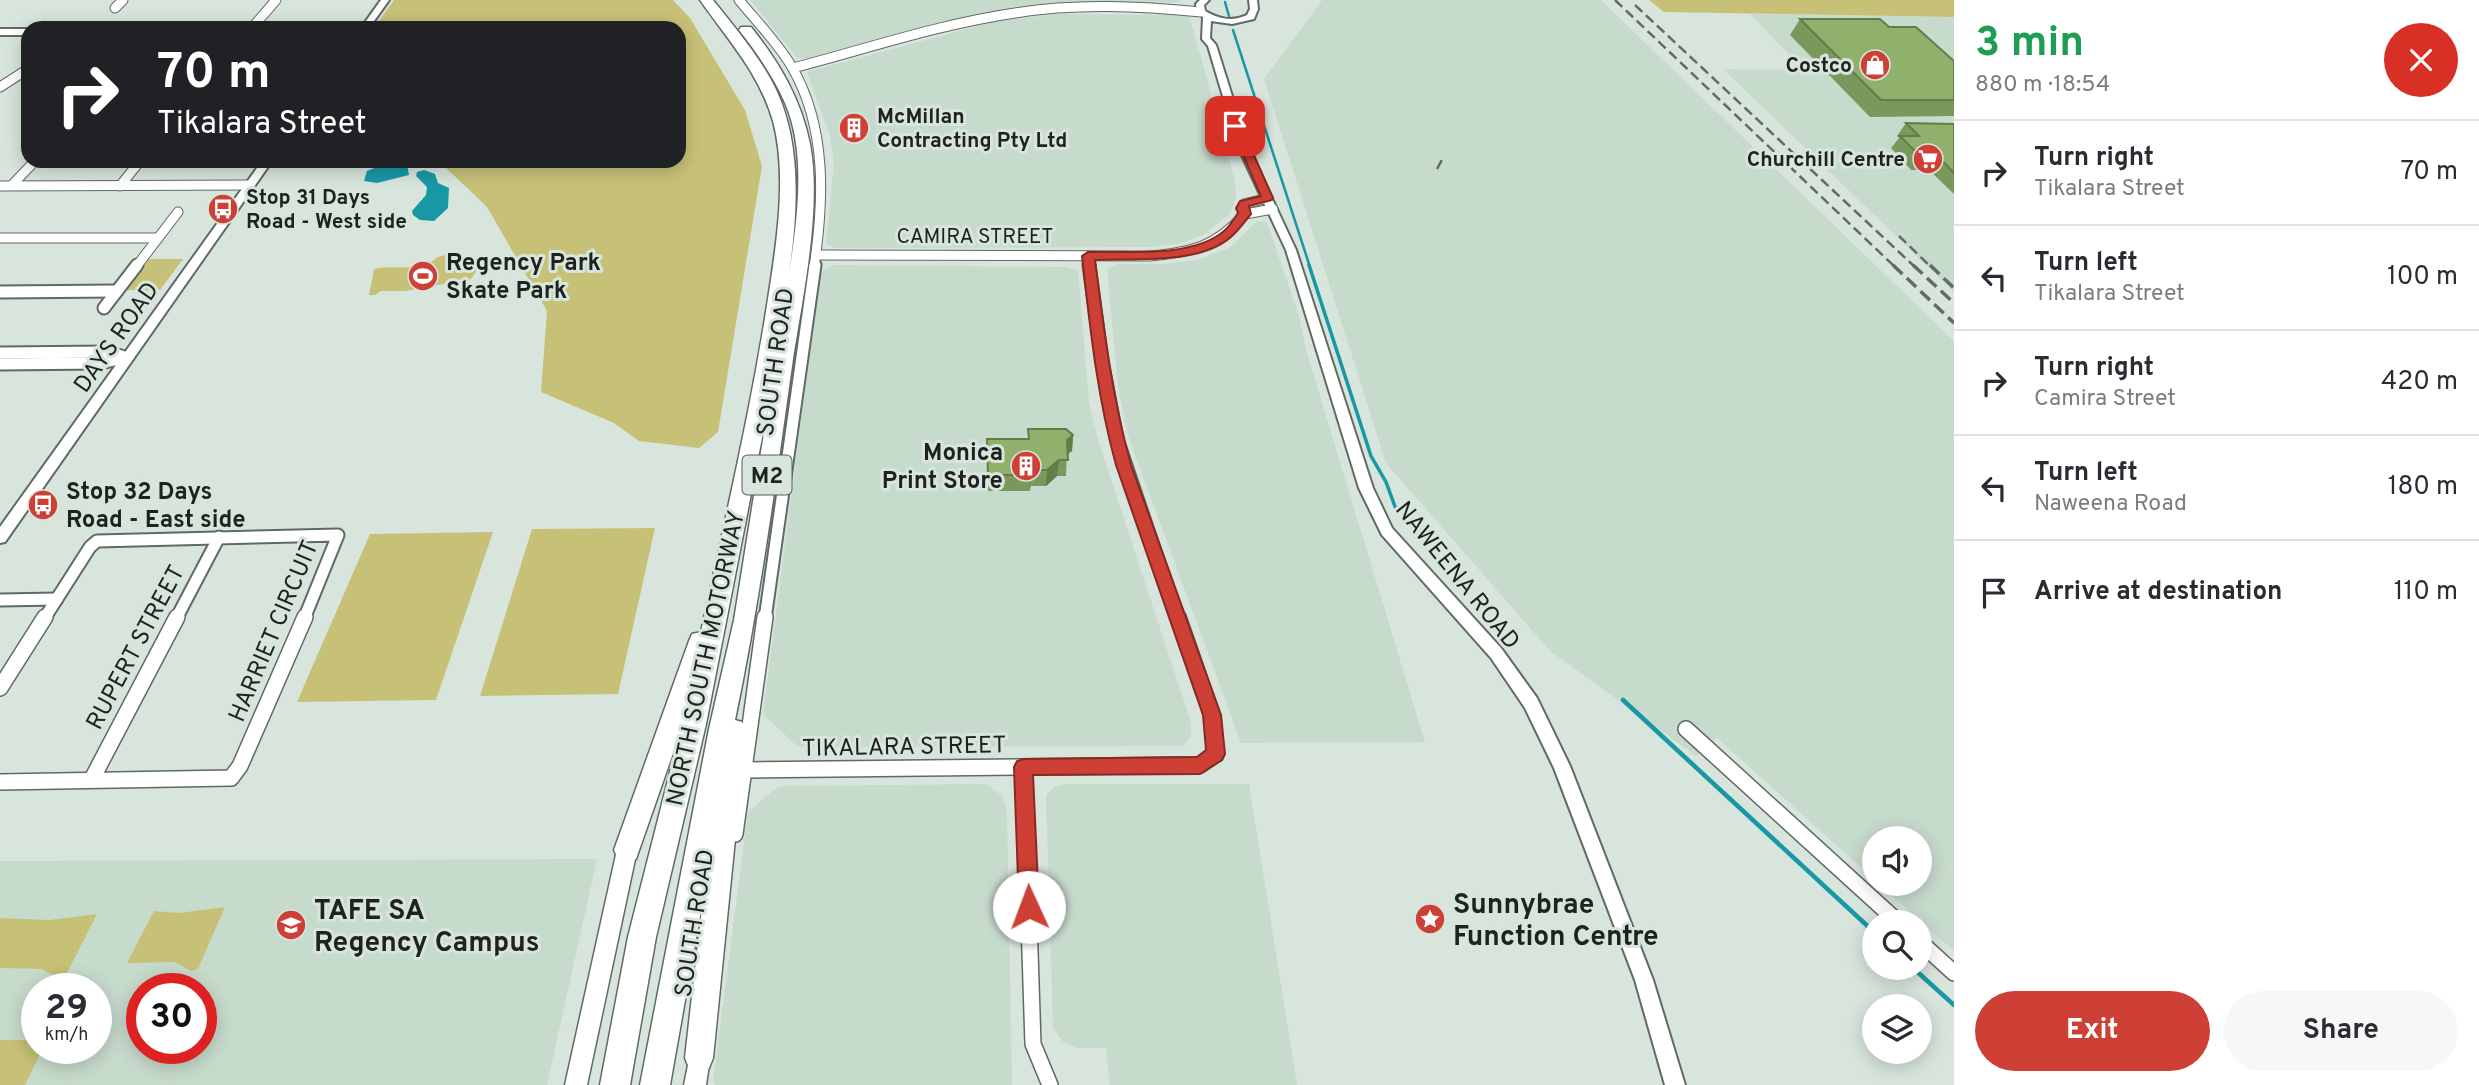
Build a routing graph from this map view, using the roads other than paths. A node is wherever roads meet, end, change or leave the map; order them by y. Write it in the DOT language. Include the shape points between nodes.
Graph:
graph roads {
  1 [pos="123,0"];
  2 [pos="276,0"];
  3 [pos="385,0"];
  4 [pos="706,0"];
  5 [pos="724,0"];
  6 [pos="739,0"];
  7 [pos="1250,2"];
  8 [pos="1203,6"];
  9 [pos="115,8"];
  10 [pos="1174,9"];
  11 [pos="258,21"];
  12 [pos="370,21"];
  13 [pos="1226,22"];
  14 [pos="0,32"];
  15 [pos="21,32"];
  16 [pos="1212,45"];
  17 [pos="793,68"];
  18 [pos="21,73"];
  19 [pos="4,84"];
  20 [pos="29,168"];
  21 [pos="134,168"];
  22 [pos="262,168"];
  23 [pos="249,185"];
  24 [pos="0,186"];
  25 [pos="12,186"];
  26 [pos="120,186"];
  27 [pos="1270,203"];
  28 [pos="178,212"];
  29 [pos="5,238"];
  30 [pos="158,238"];
  31 [pos="0,250"];
  32 [pos="816,255"];
  33 [pos="1088,256"];
  34 [pos="117,291"];
  35 [pos="0,292"];
  36 [pos="104,308"];
  37 [pos="82,352"];
  38 [pos="0,353"];
  39 [pos="127,358"];
  40 [pos="0,363"];
  41 [pos="72,363"];
  42 [pos="219,537"];
  43 [pos="0,538"];
  44 [pos="720,585"];
  45 [pos="57,599"];
  46 [pos="0,600"];
  47 [pos="745,620"];
  48 [pos="0,688"];
  49 [pos="1686,729"];
  50 [pos="1024,767"];
  51 [pos="745,770"];
  52 [pos="92,779"];
  53 [pos="0,782"];
  54 [pos="627,850"];
  55 [pos="1885,910"];
  56 [pos="1932,953"];
  57 [pos="1954,973"];
  58 [pos="699,1058"];
  59 [pos="576,1085"];
  60 [pos="615,1085"];
  61 [pos="655,1085"];
  62 [pos="695,1085"];
  63 [pos="1050,1085"];
  64 [pos="1675,1085"];
  1 -- 9 [label="street"];
  2 -- 11 [label="street"];
  3 -- 12 [label="street"];
  4 -- 44 [label="highway, NORTH SOUTH MOTORWAY / M2" via="765,81 788,159 783,257 768,363"];
  5 -- 47 [label="highway, NORTH SOUTH MOTORWAY / M2" via="765,53 793,105 803,146 800,256"];
  6 -- 17 [label="street, SOUTH ROAD"];
  7 -- 13 [label="street" via="1254,9 1251,17"];
  8 -- 10 [label="street"];
  8 -- 13 [label="street"];
  8 -- 16 [label="street, NAWEENA ROAD" via="1206,39"];
  10 -- 17 [label="street" via="1017,13"];
  13 -- 16 [label="street"];
  14 -- 15 [label="street"];
  16 -- 27 [label="street, NAWEENA ROAD" via="1243,147"];
  17 -- 32 [label="street, SOUTH ROAD" via="809,104 822,164"];
  18 -- 19 [label="street"];
  20 -- 25 [label="street"];
  21 -- 26 [label="street"];
  22 -- 23 [label="street, DAYS ROAD"];
  23 -- 26 [label="street"];
  23 -- 39 [label="street, DAYS ROAD"];
  24 -- 25 [label="street"];
  25 -- 26 [label="street"];
  27 -- 33 [label="street, CAMIRA STREET" via="1245,214 1228,234 1200,248 1150,256"];
  27 -- 64 [label="street, NAWEENA ROAD" via="1292,250 1356,463 1376,510 1406,555 1496,653 1531,703 1562,766 1644,979"];
  28 -- 30 [label="street"];
  29 -- 30 [label="street"];
  29 -- 31 [label="street"];
  30 -- 34 [label="street"];
  32 -- 33 [label="street, CAMIRA STREET"];
  32 -- 51 [label="street, SOUTH ROAD"];
  33 -- 50 [label="street, TIKALARA STREET" via="1112,425 1212,715 1216,754 1200,765"];
  34 -- 35 [label="street"];
  34 -- 36 [label="street"];
  37 -- 38 [label="street"];
  37 -- 39 [label="street" via="109,352"];
  37 -- 41 [label="street"];
  39 -- 41 [label="street"];
  39 -- 43 [label="street, DAYS ROAD"];
  40 -- 41 [label="street"];
  42 -- 45 [label="street, HARRIET CIRCUIT" via="97,541"];
  42 -- 52 [label="street, RUPERT STREET"];
  42 -- 52 [label="street, HARRIET CIRCUIT" via="338,535 240,766 231,778 219,780"];
  44 -- 54 [label="highway, M2"];
  44 -- 60 [label="highway, NORTH SOUTH MOTORWAY / M2" via="694,724 642,937"];
  45 -- 46 [label="street"];
  45 -- 48 [label="street, HARRIET CIRCUIT"];
  47 -- 58 [label="highway"];
  47 -- 61 [label="highway, NORTH SOUTH MOTORWAY / M2"];
  49 -- 55 [label="street"];
  50 -- 51 [label="street, TIKALARA STREET"];
  50 -- 63 [label="street" via="1033,1044"];
  51 -- 58 [label="street, SOUTH ROAD"];
  52 -- 53 [label="street, HARRIET CIRCUIT"];
  54 -- 59 [label="main road, M2"];
  56 -- 57 [label="street"];
  58 -- 62 [label="main road, SOUTH ROAD"];
}
